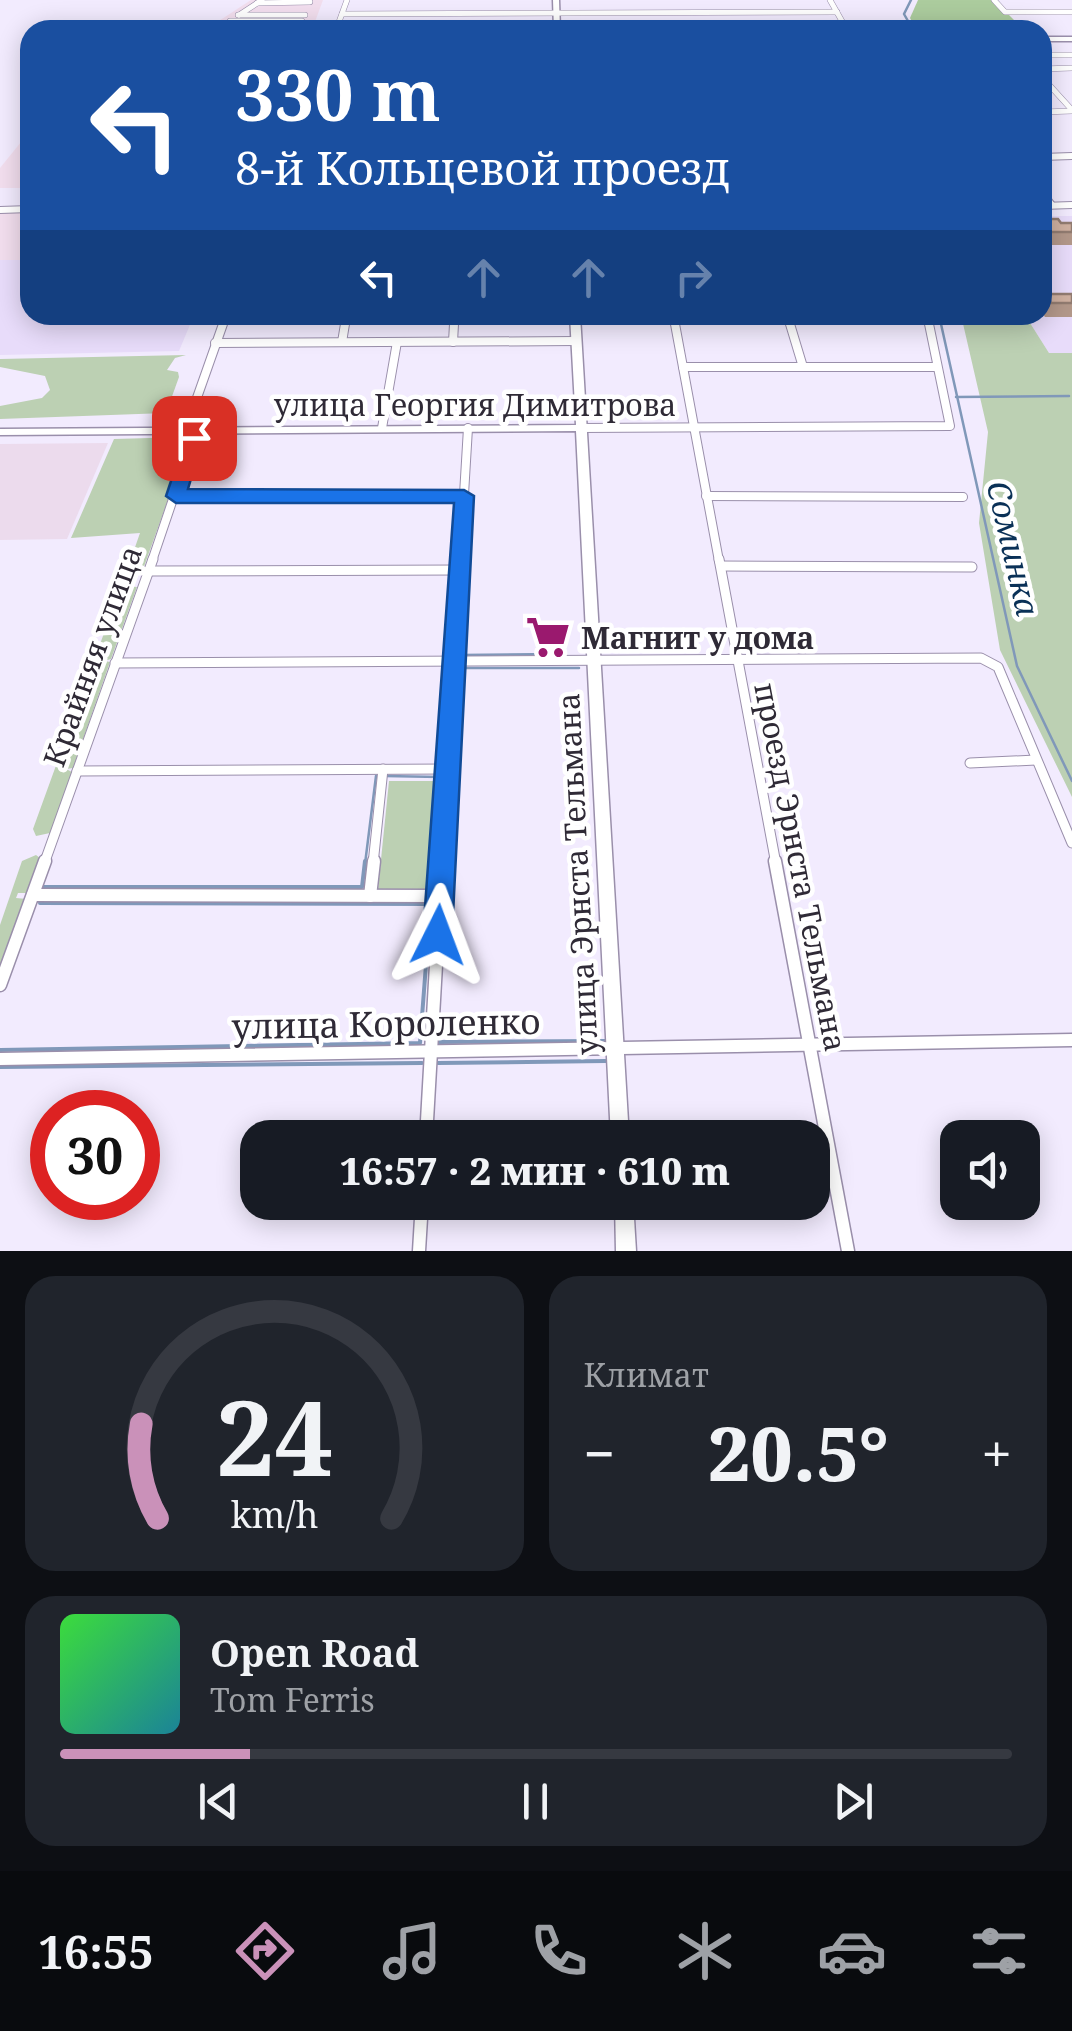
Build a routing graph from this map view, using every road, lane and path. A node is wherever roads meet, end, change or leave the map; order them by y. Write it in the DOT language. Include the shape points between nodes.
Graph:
graph roads {
  1 [pos="346,0"];
  2 [pos="556,0"];
  3 [pos="830,0"];
  4 [pos="994,0"];
  5 [pos="260,1"];
  6 [pos="290,1"];
  7 [pos="246,9"];
  8 [pos="556,12"];
  9 [pos="837,12"];
  10 [pos="1072,12"];
  11 [pos="342,14"];
  12 [pos="238,15"];
  13 [pos="305,15"];
  14 [pos="231,20"];
  15 [pos="242,20"];
  16 [pos="274,20"];
  17 [pos="340,20"];
  18 [pos="557,20"];
  19 [pos="841,20"];
  20 [pos="1052,88"];
  21 [pos="1072,110"];
  22 [pos="1052,206"];
  23 [pos="1072,206"];
  24 [pos="222,325"];
  25 [pos="345,325"];
  26 [pos="454,325"];
  27 [pos="575,325"];
  28 [pos="675,325"];
  29 [pos="790,325"];
  30 [pos="929,325"];
  31 [pos="576,341"];
  32 [pos="342,342"];
  33 [pos="397,342"];
  34 [pos="453,342"];
  35 [pos="215,343"];
  36 [pos="683,367"];
  37 [pos="802,367"];
  38 [pos="935,367"];
  39 [pos="382,428"];
  40 [pos="468,428"];
  41 [pos="581,428"];
  42 [pos="694,428"];
  43 [pos="0,432"];
  44 [pos="191,432"];
  45 [pos="176,496"];
  46 [pos="464,496"];
  47 [pos="706,496"];
  48 [pos="963,497"];
  49 [pos="720,566"];
  50 [pos="972,567"];
  51 [pos="148,570"];
  52 [pos="460,570"];
  53 [pos="454,660"];
  54 [pos="737,660"];
  55 [pos="596,662"];
  56 [pos="116,663"];
  57 [pos="1036,760"];
  58 [pos="970,763"];
  59 [pos="384,769"];
  60 [pos="448,769"];
  61 [pos="78,771"];
  62 [pos="1072,843"];
  63 [pos="33,894"];
  64 [pos="370,896"];
  65 [pos="440,896"];
  66 [pos="0,985"];
  67 [pos="1072,1040"];
  68 [pos="809,1046"];
  69 [pos="615,1049"];
  70 [pos="431,1052"];
  71 [pos="0,1059"];
  72 [pos="427,1120"];
  73 [pos="619,1120"];
  74 [pos="421,1220"];
  75 [pos="625,1220"];
  76 [pos="419,1251"];
  77 [pos="626,1251"];
  78 [pos="848,1251"];
  1 -- 11 [label="street"];
  2 -- 8 [label="main road"];
  3 -- 9 [label="street"];
  4 -- 10 [label="street" via="1005,12"];
  5 -- 6 [label="street"];
  5 -- 7 [label="street"];
  6 -- 13 [label="street"];
  7 -- 12 [label="street"];
  7 -- 13 [label="street"];
  8 -- 9 [label="street"];
  8 -- 11 [label="street"];
  8 -- 18 [label="main road"];
  9 -- 19 [label="street"];
  11 -- 17 [label="street"];
  12 -- 13 [label="street"];
  12 -- 14 [label="street"];
  13 -- 15 [label="street"];
  13 -- 16 [label="street"];
  20 -- 21 [label="street"];
  22 -- 23 [label="street"];
  24 -- 35 [label="street, Крайняя улица"];
  25 -- 32 [label="street"];
  26 -- 34 [label="street"];
  27 -- 31 [label="main road, улица Эрнста Тельмана"];
  28 -- 36 [label="street, проезд Эрнста Тельмана"];
  29 -- 37 [label="street"];
  30 -- 38 [label="street"];
  31 -- 34 [label="street"];
  31 -- 41 [label="main road, улица Эрнста Тельмана"];
  32 -- 33 [label="street"];
  32 -- 35 [label="street"];
  33 -- 34 [label="street"];
  33 -- 39 [label="street"];
  35 -- 44 [label="street, Крайняя улица" via="187,426"];
  36 -- 37 [label="street"];
  36 -- 42 [label="street, проезд Эрнста Тельмана"];
  37 -- 38 [label="street"];
  38 -- 42 [label="street, улица Георгия Димитрова" via="950,426"];
  39 -- 40 [label="main road, улица Георгия Димитрова"];
  39 -- 44 [label="main road, улица Георгия Димитрова"];
  40 -- 41 [label="main road, улица Георгия Димитрова"];
  40 -- 46 [label="street"];
  41 -- 42 [label="street, улица Георгия Димитрова"];
  41 -- 55 [label="main road, улица Эрнста Тельмана"];
  42 -- 47 [label="street, проезд Эрнста Тельмана"];
  43 -- 44 [label="main road, улица Георгия Димитрова"];
  44 -- 45 [label="street, Крайняя улица"];
  45 -- 46 [label="street"];
  45 -- 51 [label="street, Крайняя улица"];
  46 -- 52 [label="street"];
  47 -- 48 [label="street"];
  47 -- 49 [label="street, проезд Эрнста Тельмана"];
  49 -- 50 [label="street"];
  49 -- 54 [label="street, проезд Эрнста Тельмана"];
  51 -- 52 [label="street"];
  51 -- 56 [label="street, Крайняя улица"];
  52 -- 53 [label="street"];
  53 -- 55 [label="street"];
  53 -- 56 [label="street"];
  53 -- 60 [label="street"];
  54 -- 55 [label="street"];
  54 -- 57 [label="street" via="981,658 998,667"];
  54 -- 68 [label="street, проезд Эрнста Тельмана"];
  55 -- 69 [label="main road, улица Эрнста Тельмана"];
  56 -- 61 [label="street, Крайняя улица"];
  57 -- 58 [label="street"];
  57 -- 62 [label="street"];
  59 -- 60 [label="street"];
  59 -- 61 [label="street"];
  59 -- 64 [label="street"];
  60 -- 65 [label="street"];
  61 -- 63 [label="street, Крайняя улица"];
  63 -- 64 [label="street"];
  63 -- 66 [label="street, Крайняя улица"];
  64 -- 65 [label="street"];
  65 -- 70 [label="street"];
  67 -- 68 [label="street, улица Короленко"];
  68 -- 69 [label="street, улица Короленко"];
  68 -- 78 [label="street, проезд Эрнста Тельмана"];
  69 -- 70 [label="street, улица Короленко"];
  69 -- 73 [label="main road, улица Эрнста Тельмана"];
  70 -- 71 [label="street, улица Короленко"];
  70 -- 72 [label="street"];
  74 -- 76 [label="street"];
  75 -- 77 [label="main road"];
}
